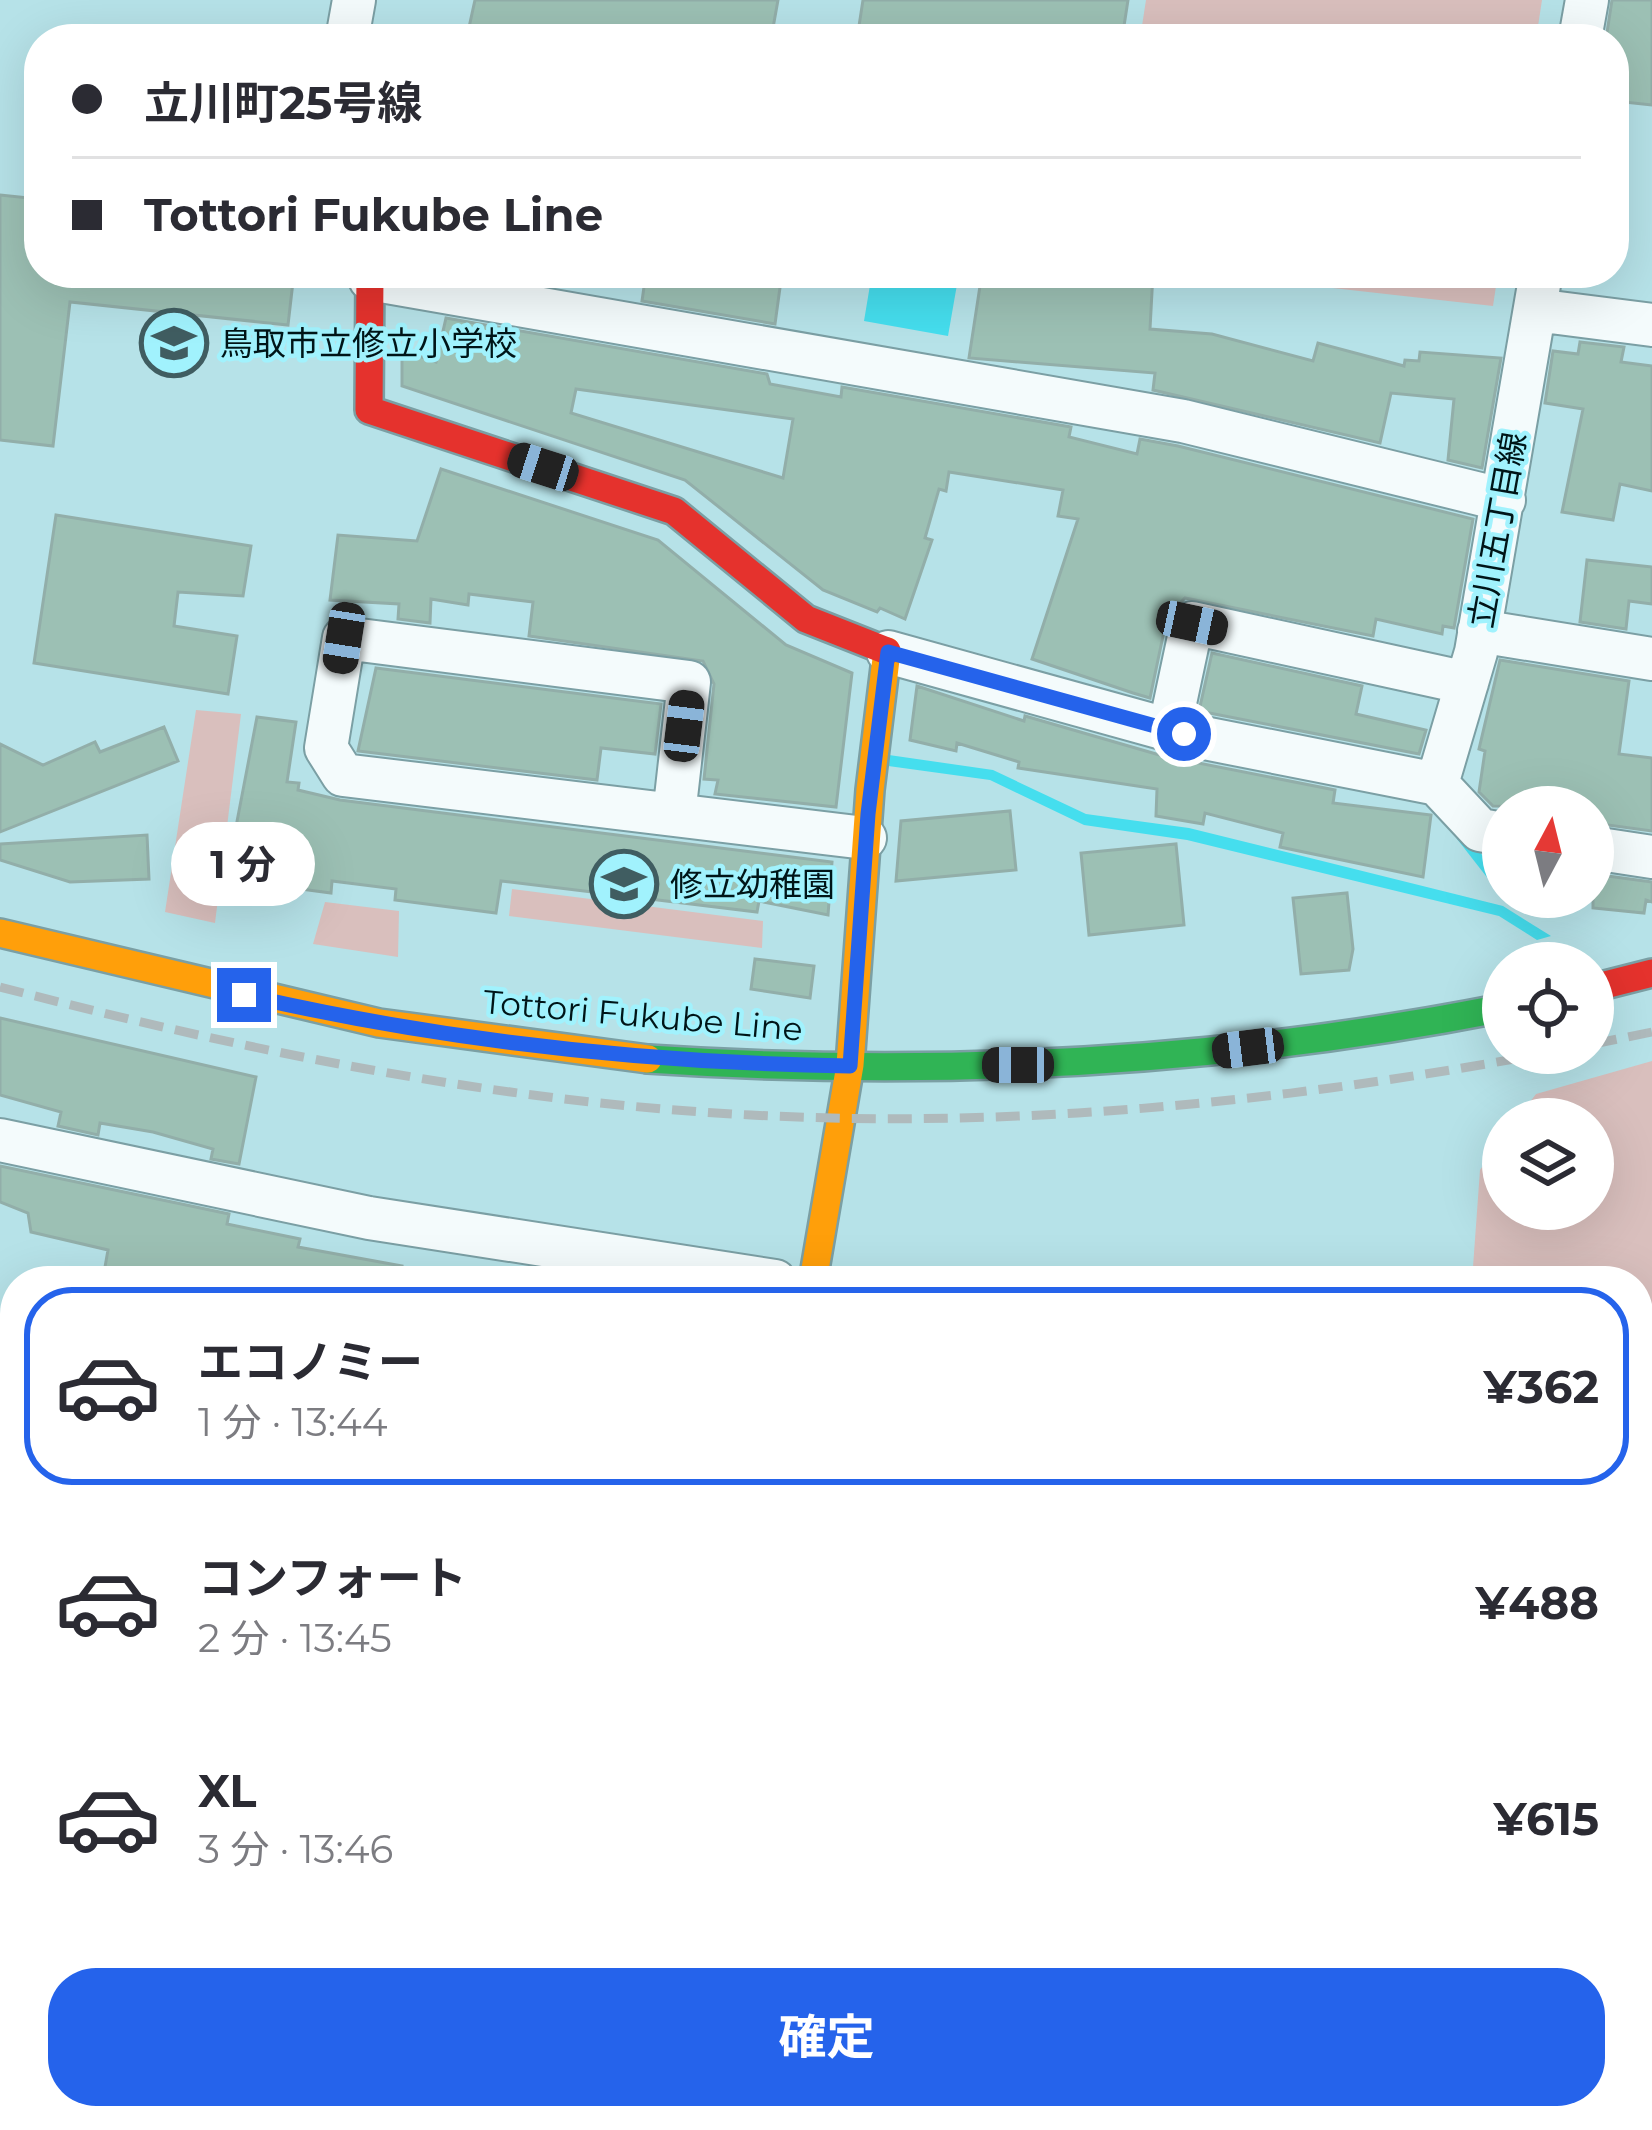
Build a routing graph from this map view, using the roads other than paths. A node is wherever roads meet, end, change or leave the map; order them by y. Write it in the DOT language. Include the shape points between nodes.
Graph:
graph roads {
  1 [pos="370,288"];
  2 [pos="437,288"];
  3 [pos="1538,291"];
  4 [pos="1652,325"];
  5 [pos="1504,500"];
  6 [pos="1479,631"];
  7 [pos="888,652"];
  8 [pos="1652,659"];
  9 [pos="1466,683"];
  10 [pos="1169,731"];
  11 [pos="1437,784"];
  12 [pos="674,815"];
  13 [pos="1482,830"];
  14 [pos="866,838"];
  15 [pos="1614,851"];
  16 [pos="1652,857"];
  17 [pos="0,933"];
  18 [pos="1652,973"];
  19 [pos="1614,983"];
  20 [pos="1482,1011"];
  21 [pos="850,1066"];
  22 [pos="0,1140"];
  23 [pos="678,1266"];
  24 [pos="816,1266"];
  1 -- 7 [label="main road" via="369,410 674,511 806,620"];
  2 -- 5 [label="street" via="1183,421"];
  3 -- 4 [label="street"];
  3 -- 5 [label="street, 立川五丁目線"];
  5 -- 6 [label="street, 立川五丁目線"];
  6 -- 8 [label="street"];
  6 -- 9 [label="street, 立川五丁目線"];
  7 -- 10 [label="street"];
  7 -- 14 [label="main road"];
  9 -- 10 [label="street" via="1192,623"];
  9 -- 11 [label="street, 立川五丁目線"];
  10 -- 11 [label="street"];
  11 -- 13 [label="street"];
  12 -- 12 [label="street" via="343,775 326,748 344,638 689,682"];
  12 -- 14 [label="street"];
  14 -- 21 [label="main road"];
  15 -- 16 [label="street"];
  17 -- 21 [label="main road, Tottori Fukube Line" via="316,1012 508,1044"];
  18 -- 19 [label="main road"];
  20 -- 21 [label="main road, Tottori Fukube Line" via="1176,1057"];
  21 -- 24 [label="main road"];
  22 -- 23 [label="street" via="369,1218"];
}
